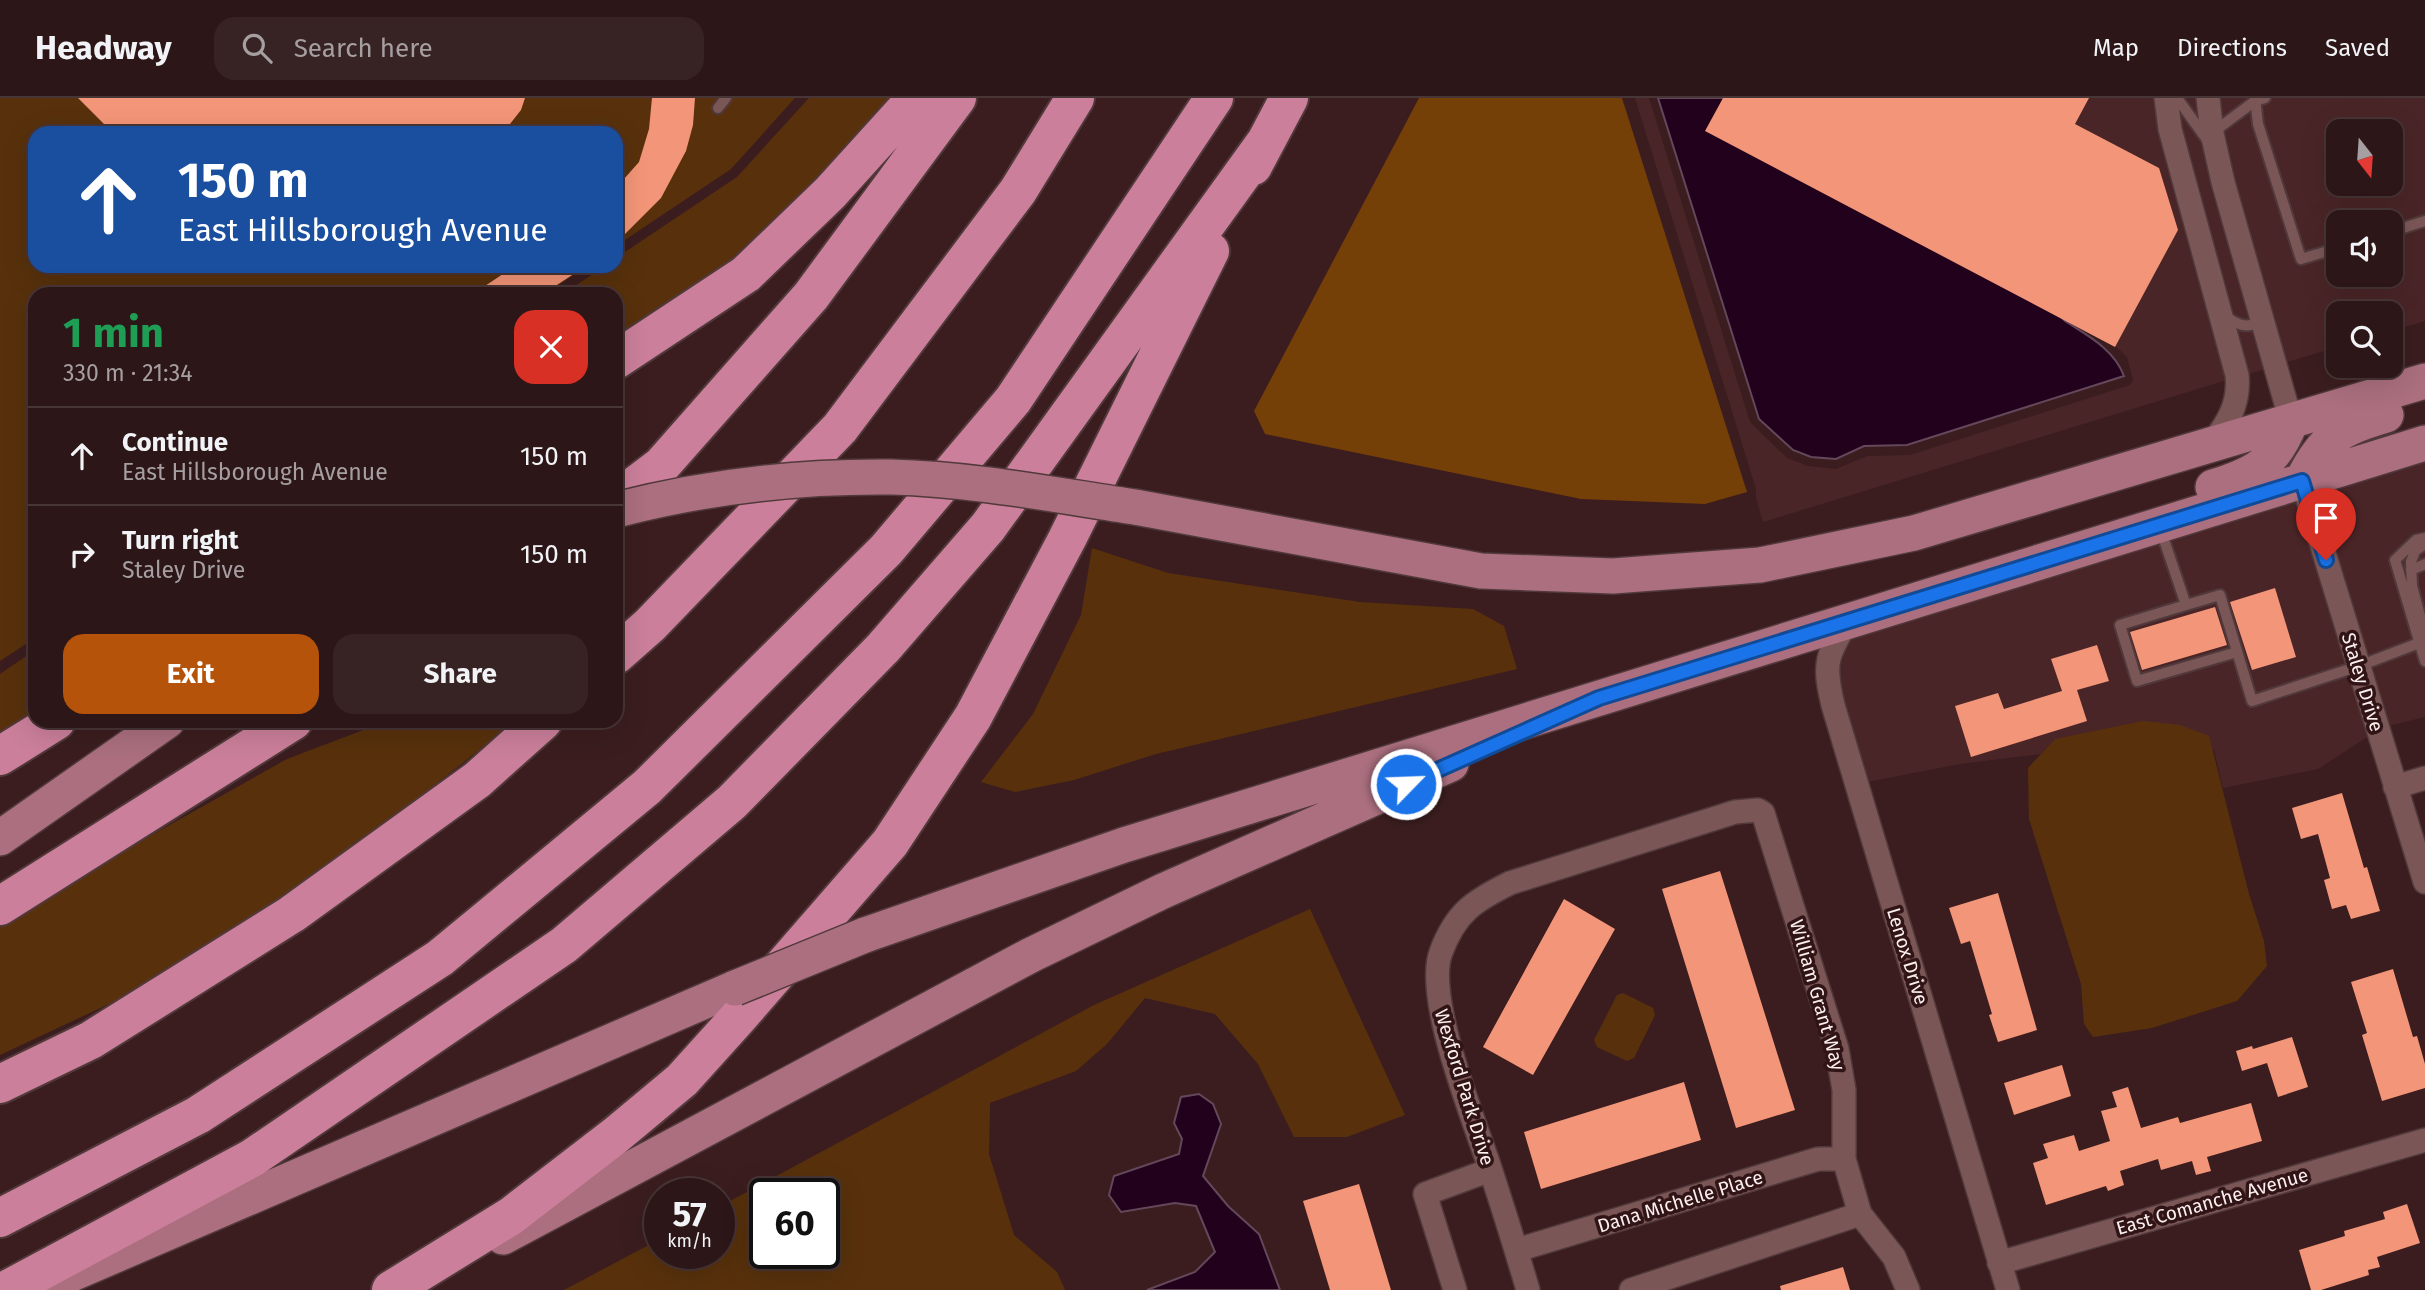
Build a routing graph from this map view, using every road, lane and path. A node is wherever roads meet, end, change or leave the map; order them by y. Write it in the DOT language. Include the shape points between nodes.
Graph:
graph roads {
  1 [pos="726,98"];
  2 [pos="916,98"];
  3 [pos="957,98"];
  4 [pos="1076,98"];
  5 [pos="1214,98"];
  6 [pos="1289,98"];
  7 [pos="2166,98"];
  8 [pos="2176,98"];
  9 [pos="2208,98"];
  10 [pos="2258,99"];
  11 [pos="718,108"];
  12 [pos="2214,142"];
  13 [pos="1264,144"];
  14 [pos="2425,222"];
  15 [pos="2403,228"];
  16 [pos="2326,252"];
  17 [pos="2219,308"];
  18 [pos="2263,318"];
  19 [pos="623,355"];
  20 [pos="2425,381"];
  21 [pos="2425,402"];
  22 [pos="2291,421"];
  23 [pos="2425,443"];
  24 [pos="2209,446"];
  25 [pos="2302,481"];
  26 [pos="623,495"];
  27 [pos="623,508"];
  28 [pos="2159,526"];
  29 [pos="2425,538"];
  30 [pos="2425,544"];
  31 [pos="2050,559"];
  32 [pos="2425,564"];
  33 [pos="2411,570"];
  34 [pos="2186,605"];
  35 [pos="1846,624"];
  36 [pos="2419,643"];
  37 [pos="623,649"];
  38 [pos="2237,652"];
  39 [pos="2425,661"];
  40 [pos="2358,666"];
  41 [pos="1599,698"];
  42 [pos="45,728"];
  43 [pos="145,728"];
  44 [pos="157,728"];
  45 [pos="282,728"];
  46 [pos="535,728"];
  47 [pos="0,757"];
  48 [pos="2425,778"];
  49 [pos="2395,787"];
  50 [pos="0,812"];
  51 [pos="1763,813"];
  52 [pos="0,838"];
  53 [pos="2425,882"];
  54 [pos="0,906"];
  55 [pos="0,1084"];
  56 [pos="2425,1140"];
  57 [pos="1844,1159"];
  58 [pos="1490,1170"];
  59 [pos="1860,1213"];
  60 [pos="0,1218"];
  61 [pos="1517,1250"];
  62 [pos="1999,1263"];
  63 [pos="6,1290"];
  64 [pos="34,1290"];
  65 [pos="391,1290"];
  66 [pos="400,1290"];
  67 [pos="1455,1290"];
  68 [pos="1528,1290"];
  69 [pos="1631,1290"];
  70 [pos="1908,1290"];
  71 [pos="2008,1290"];
  1 -- 11 [label="lane"];
  2 -- 19 [label="highway" via="830,193 746,274"];
  3 -- 26 [label="highway" via="811,296 661,466"];
  4 -- 37 [label="highway" via="1018,191 841,428"];
  5 -- 60 [label="highway" via="1013,400 886,550 647,787 440,958 198,1115"];
  6 -- 13 [label="highway"];
  7 -- 17 [label="street" via="2169,129"];
  8 -- 12 [label="lane"];
  9 -- 12 [label="street"];
  10 -- 12 [label="lane"];
  10 -- 16 [label="lane" via="2258,124 2301,259"];
  12 -- 18 [label="street"];
  13 -- 63 [label="highway" via="988,527 883,648 732,802 564,945 252,1158"];
  13 -- 65 [label="highway" via="973,717 890,843 682,1080 510,1216"];
  14 -- 15 [label="lane"];
  17 -- 18 [label="lane" via="2243,326"];
  17 -- 24 [label="street" via="2238,386 2232,414"];
  18 -- 22 [label="street"];
  20 -- 22 [label="main road"];
  21 -- 25 [label="main road" via="2338,433 2318,452"];
  22 -- 24 [label="main road"];
  22 -- 31 [label="main road" via="2276,453 2254,472 2103,526"];
  23 -- 25 [label="main road"];
  24 -- 27 [label="main road, bridge" via="1846,549 1760,565 1613,576 1481,571 1135,507 989,484 891,477 762,483"];
  25 -- 28 [label="main road"];
  25 -- 40 [label="street, Staley Drive"];
  28 -- 31 [label="main road"];
  28 -- 34 [label="lane"];
  29 -- 36 [label="lane" via="2416,540 2395,560"];
  30 -- 33 [label="lane" via="2415,551"];
  31 -- 35 [label="main road"];
  32 -- 33 [label="lane"];
  33 -- 36 [label="lane" via="2424,631"];
  34 -- 38 [label="lane" via="2220,595"];
  34 -- 38 [label="lane" via="2120,625 2137,681"];
  35 -- 41 [label="main road"];
  35 -- 62 [label="street, Lenox Drive" via="1827,660 1833,705"];
  36 -- 39 [label="lane"];
  36 -- 40 [label="lane"];
  38 -- 40 [label="lane" via="2252,701"];
  40 -- 49 [label="street, Staley Drive"];
  41 -- 64 [label="main road, bridge" via="1124,845 865,935"];
  41 -- 66 [label="main road" via="1163,891 1031,955"];
  42 -- 47 [label="highway"];
  43 -- 50 [label="main road"];
  44 -- 52 [label="main road"];
  45 -- 54 [label="highway"];
  46 -- 55 [label="highway" via="477,780 292,914 91,1040"];
  48 -- 49 [label="street"];
  49 -- 53 [label="street, Staley Drive"];
  51 -- 57 [label="street, William Grant Way" via="1837,1049 1844,1090"];
  51 -- 58 [label="street, Wexford Park Drive" via="1735,812 1510,883 1475,901 1456,922 1440,954 1438,994 1458,1075"];
  56 -- 62 [label="street, East Comanche Avenue"];
  57 -- 59 [label="street, William Grant Way"];
  57 -- 61 [label="street, Dana Michelle Place" via="1818,1159"];
  58 -- 61 [label="street, Wexford Park Drive"];
  58 -- 67 [label="street" via="1425,1194"];
  59 -- 69 [label="street"];
  59 -- 70 [label="street, William Grant Way" via="1894,1257"];
  61 -- 68 [label="street, Wexford Park Drive"];
  62 -- 71 [label="street, Lenox Drive"];
}
